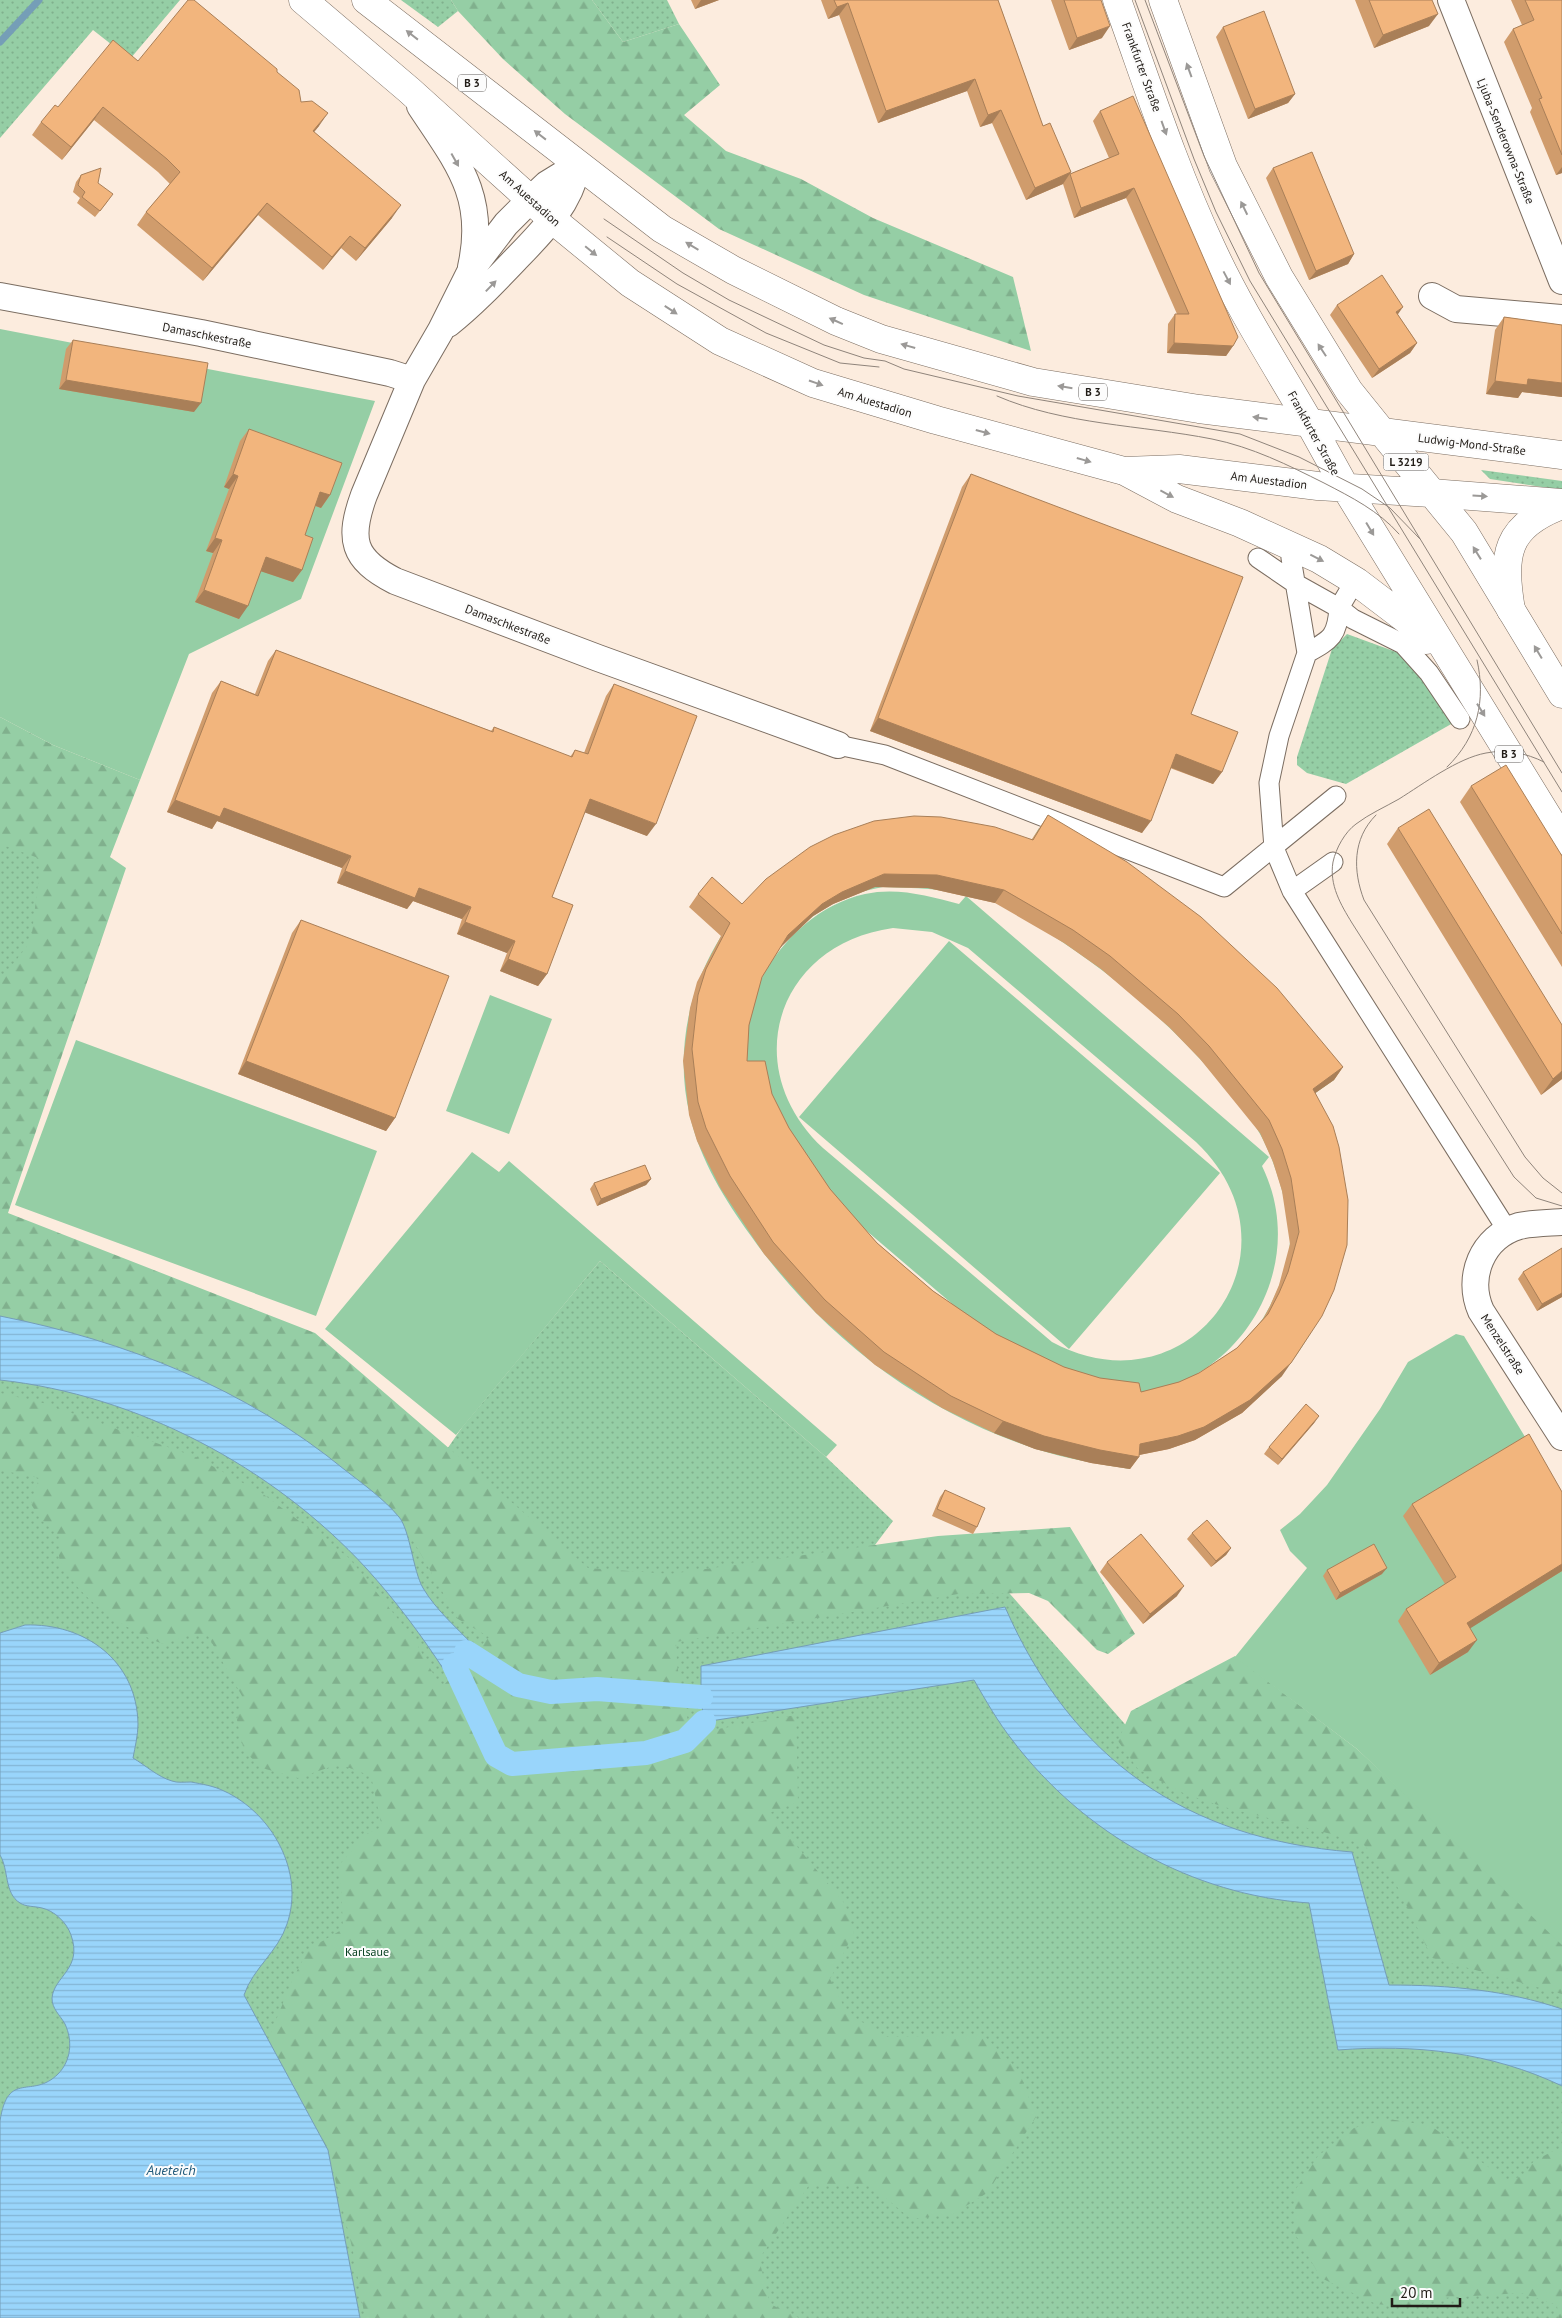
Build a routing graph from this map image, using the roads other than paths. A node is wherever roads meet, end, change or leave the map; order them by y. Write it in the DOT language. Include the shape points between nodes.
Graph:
graph roads {
  1 [pos="303,0"];
  2 [pos="366,0"];
  3 [pos="1117,0"];
  4 [pos="1163,0"];
  5 [pos="1451,0"];
  6 [pos="409,90"];
  7 [pos="578,166"];
  8 [pos="530,200"];
  9 [pos="553,220"];
  10 [pos="471,270"];
  11 [pos="1562,281"];
  12 [pos="0,296"];
  13 [pos="1432,296"];
  14 [pos="1562,318"];
  15 [pos="441,330"];
  16 [pos="412,380"];
  17 [pos="1309,422"];
  18 [pos="1382,432"];
  19 [pos="1562,455"];
  20 [pos="1124,471"];
  21 [pos="1345,488"];
  22 [pos="1431,493"];
  23 [pos="1562,504"];
  24 [pos="1258,558"];
  25 [pos="1291,558"];
  26 [pos="1296,584"];
  27 [pos="1349,591"];
  28 [pos="1339,608"];
  29 [pos="1512,610"];
  30 [pos="1307,653"];
  31 [pos="1456,669"];
  32 [pos="1562,694"];
  33 [pos="1460,719"];
  34 [pos="838,745"];
  35 [pos="1336,796"];
  36 [pos="1562,840"];
  37 [pos="1274,848"];
  38 [pos="1334,862"];
  39 [pos="1292,891"];
  40 [pos="1562,1222"];
  41 [pos="1505,1228"];
  42 [pos="1562,1437"];
  1 -- 6 [label="main road, Am Auestadion"];
  7 -- 2 [label="main road, B 3, one-way"];
  3 -- 17 [label="main road, Frankfurter Straße, one-way" via="1182,179 1211,248"];
  18 -- 4 [label="main road, L 3219, one-way" via="1349,391 1279,277 1224,166"];
  5 -- 11 [label="street, Ljuba-Senderowna-Straße"];
  6 -- 8 [label="main road, Am Auestadion"];
  6 -- 10 [label="street, Am Auestadion, one-way" via="454,157 474,202 476,245"];
  7 -- 8 [label="street, Damaschkestraße" via="547,184"];
  7 -- 9 [label="street, Damaschkestraße" via="574,184"];
  17 -- 7 [label="main road, B 3, one-way" via="1199,409 1033,382 881,339 836,321 733,270 662,229"];
  8 -- 9 [label="main road, Am Auestadion"];
  8 -- 10 [label="street, Damaschkestraße" via="506,224"];
  15 -- 9 [label="street, Damaschkestraße, one-way" via="488,289"];
  9 -- 20 [label="main road, Am Auestadion, one-way" via="630,284 720,340 813,383"];
  10 -- 15 [label="street, Damaschkestraße"];
  12 -- 16 [label="street, Damaschkestraße" via="201,333"];
  13 -- 14 [label="street" via="1456,309"];
  15 -- 16 [label="street, Damaschkestraße"];
  16 -- 34 [label="street, Damaschkestraße" via="357,514 354,535 359,550 380,573 396,582 598,658"];
  17 -- 18 [label="main road, B 3"];
  17 -- 21 [label="main road, Frankfurter Straße"];
  18 -- 19 [label="main road, Ludwig-Mond-Straße"];
  18 -- 22 [label="main road, L 3219"];
  20 -- 21 [label="main road, Am Auestadion" via="1179,469"];
  20 -- 31 [label="main road, one-way" via="1177,499 1265,534 1345,574 1407,620"];
  21 -- 22 [label="main road, Am Auestadion"];
  21 -- 31 [label="main road, Frankfurter Straße / B 3, one-way"];
  22 -- 23 [label="main road, one-way"];
  29 -- 22 [label="main road, one-way" via="1464,532"];
  23 -- 29 [label="main road" via="1542,512 1522,528 1513,541 1506,559"];
  24 -- 26 [label="street"];
  25 -- 26 [label="street"];
  26 -- 28 [label="street"];
  26 -- 30 [label="street"];
  27 -- 28 [label="street"];
  28 -- 30 [label="street" via="1338,629 1324,644"];
  28 -- 33 [label="street" via="1353,619 1403,644 1429,673"];
  32 -- 29 [label="main road, one-way"];
  30 -- 37 [label="street" via="1279,736 1269,783"];
  31 -- 36 [label="main road, Frankfurter Straße / B 3, one-way"];
  34 -- 37 [label="street" via="885,755 1224,887"];
  35 -- 37 [label="street"];
  37 -- 39 [label="street"];
  38 -- 39 [label="street"];
  39 -- 41 [label="street"];
  40 -- 41 [label="street"];
  41 -- 42 [label="street, Menzelstraße" via="1480,1258 1475,1280 1477,1301"];
}
